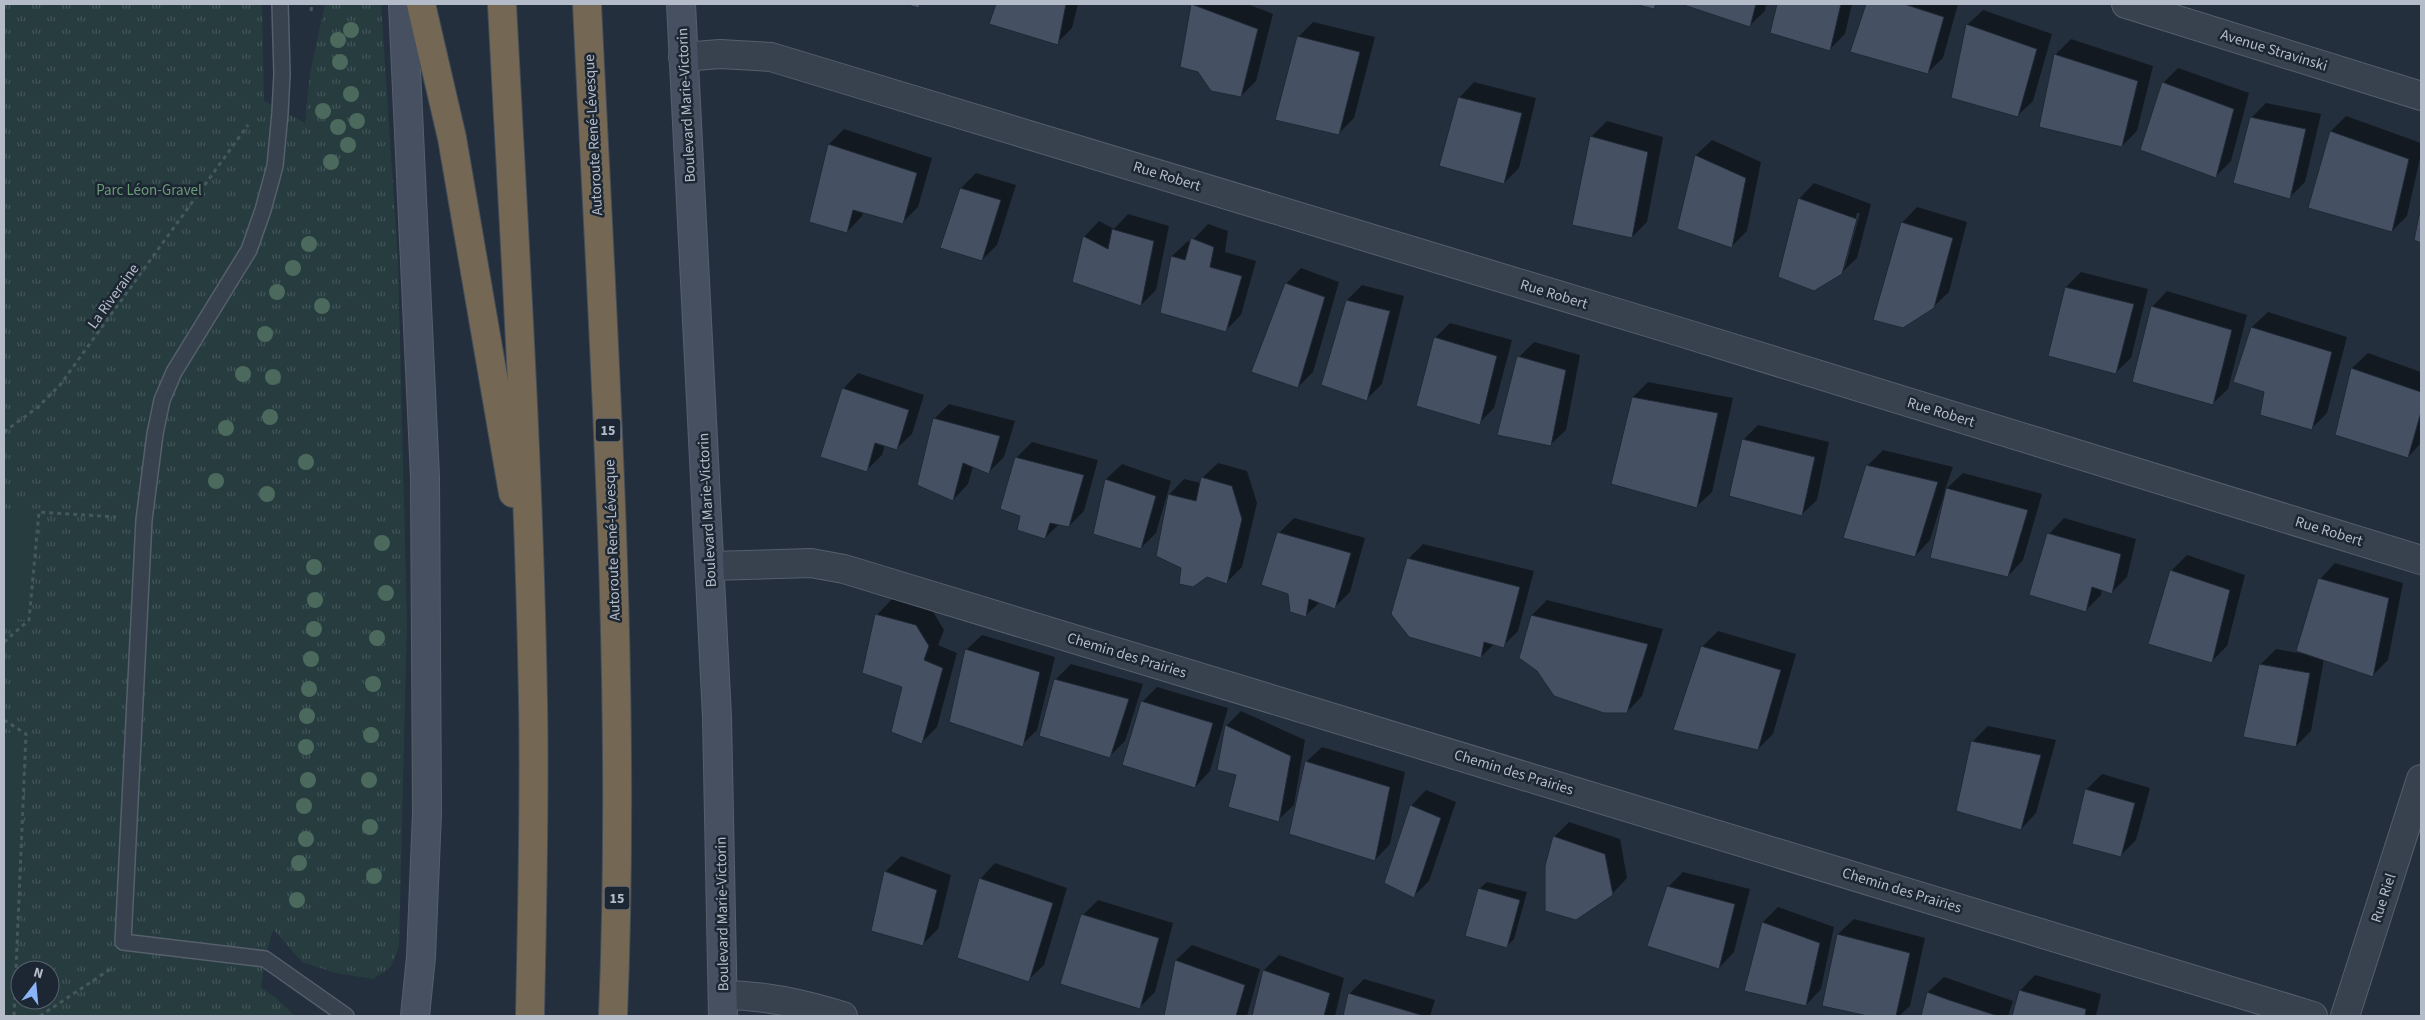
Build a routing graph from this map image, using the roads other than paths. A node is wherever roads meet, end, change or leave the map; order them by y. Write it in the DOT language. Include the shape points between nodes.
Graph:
graph roads {
  1 [pos="280,4"];
  2 [pos="403,4"];
  3 [pos="421,4"];
  4 [pos="502,4"];
  5 [pos="586,4"];
  6 [pos="681,4"];
  7 [pos="2126,4"];
  8 [pos="682,57"];
  9 [pos="2421,96"];
  10 [pos="2421,560"];
  11 [pos="710,566"];
  12 [pos="529,590"];
  13 [pos="2421,779"];
  14 [pos="723,1006"];
  15 [pos="346,1016"];
  16 [pos="415,1016"];
  17 [pos="530,1016"];
  18 [pos="613,1016"];
  19 [pos="843,1016"];
  20 [pos="2313,1016"];
  21 [pos="2345,1016"];
  1 -- 15 [label="lane" via="282,74 275,166 249,250 174,372 162,400 155,434 144,520 123,942 265,959"];
  2 -- 16 [label="main road" via="425,487 427,813 421,957"];
  3 -- 12 [label="highway" via="452,138"];
  4 -- 12 [label="highway" via="523,384"];
  5 -- 18 [label="highway, Autoroute René-Lévesque / 15" via="610,471 616,672 618,862"];
  6 -- 8 [label="main road, Boulevard Marie-Victorin"];
  7 -- 9 [label="street, Avenue Stravinski"];
  8 -- 10 [label="street, Rue Robert" via="720,54 771,57"];
  8 -- 11 [label="main road, Boulevard Marie-Victorin"];
  11 -- 14 [label="main road, Boulevard Marie-Victorin" via="720,781"];
  11 -- 20 [label="street, Chemin des Prairies" via="811,563 844,569"];
  12 -- 17 [label="highway" via="533,793"];
  13 -- 21 [label="street, Rue Riel"];
  14 -- 19 [label="street" via="750,995"];
}
